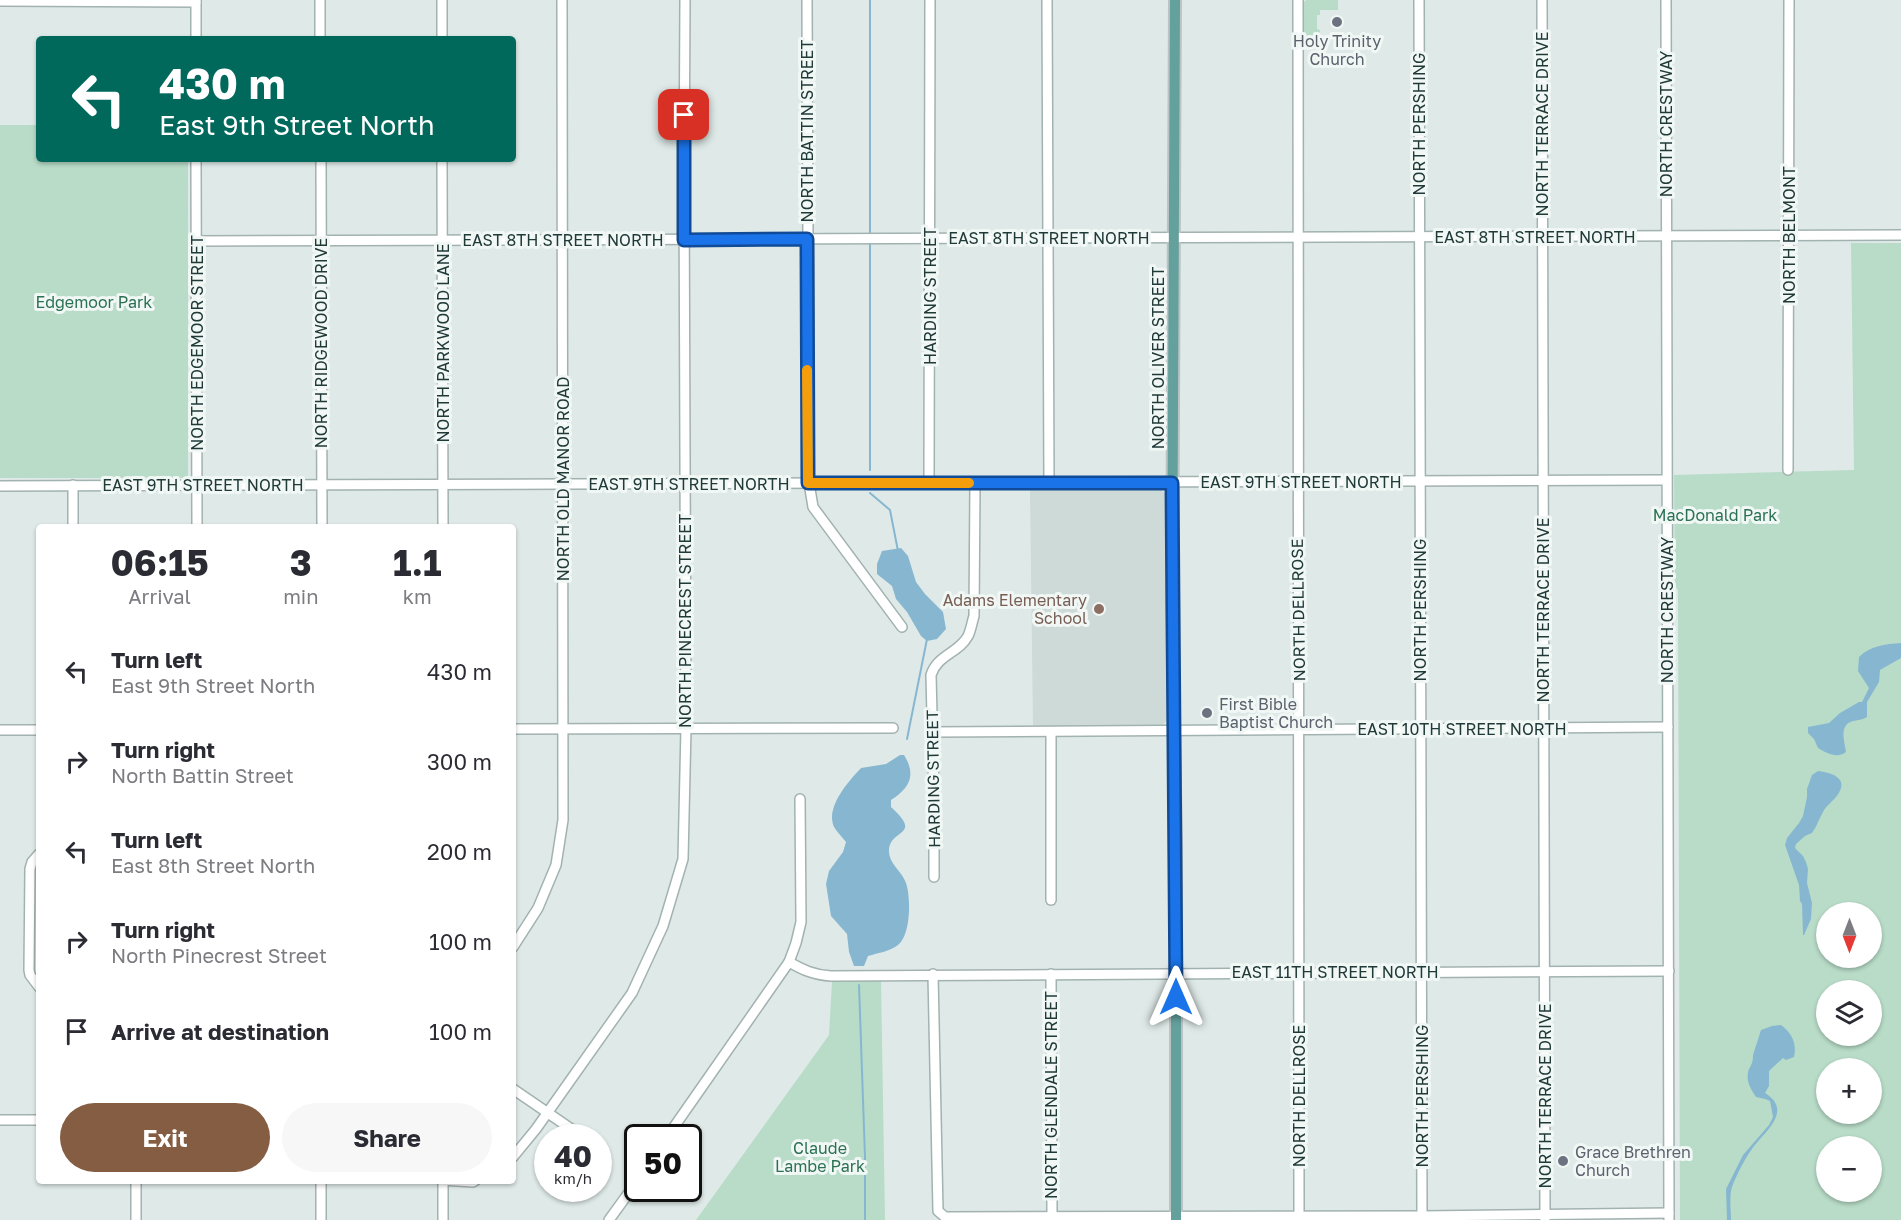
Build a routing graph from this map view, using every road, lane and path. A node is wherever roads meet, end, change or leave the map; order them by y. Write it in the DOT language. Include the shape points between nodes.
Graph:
graph roads {
  1 [pos="320,0"];
  2 [pos="442,0"];
  3 [pos="562,0"];
  4 [pos="685,0"];
  5 [pos="807,0"];
  6 [pos="930,0"];
  7 [pos="1047,0"];
  8 [pos="1175,0"];
  9 [pos="1298,0"];
  10 [pos="1419,0"];
  11 [pos="1542,0"];
  12 [pos="1666,0"];
  13 [pos="1789,0"];
  14 [pos="0,1"];
  15 [pos="196,1"];
  16 [pos="196,36"];
  17 [pos="320,36"];
  18 [pos="442,36"];
  19 [pos="196,162"];
  20 [pos="321,162"];
  21 [pos="442,162"];
  22 [pos="1788,236"];
  23 [pos="1901,236"];
  24 [pos="1298,237"];
  25 [pos="1419,237"];
  26 [pos="1542,237"];
  27 [pos="1666,237"];
  28 [pos="1173,238"];
  29 [pos="807,239"];
  30 [pos="930,239"];
  31 [pos="1049,239"];
  32 [pos="321,240"];
  33 [pos="442,240"];
  34 [pos="563,240"];
  35 [pos="684,240"];
  36 [pos="196,241"];
  37 [pos="1788,470"];
  38 [pos="1666,480"];
  39 [pos="1420,481"];
  40 [pos="1543,481"];
  41 [pos="1297,482"];
  42 [pos="808,483"];
  43 [pos="929,483"];
  44 [pos="975,483"];
  45 [pos="1049,483"];
  46 [pos="1172,483"];
  47 [pos="443,484"];
  48 [pos="563,484"];
  49 [pos="685,484"];
  50 [pos="73,485"];
  51 [pos="197,485"];
  52 [pos="321,485"];
  53 [pos="0,486"];
  54 [pos="73,524"];
  55 [pos="197,524"];
  56 [pos="322,524"];
  57 [pos="443,524"];
  58 [pos="902,627"];
  59 [pos="1668,727"];
  60 [pos="686,728"];
  61 [pos="893,728"];
  62 [pos="1543,728"];
  63 [pos="516,729"];
  64 [pos="563,729"];
  65 [pos="1420,729"];
  66 [pos="0,730"];
  67 [pos="36,730"];
  68 [pos="1299,730"];
  69 [pos="1174,731"];
  70 [pos="933,732"];
  71 [pos="1050,732"];
  72 [pos="800,800"];
  73 [pos="36,857"];
  74 [pos="934,877"];
  75 [pos="1051,900"];
  76 [pos="516,942"];
  77 [pos="789,962"];
  78 [pos="1669,970"];
  79 [pos="1544,971"];
  80 [pos="1298,972"];
  81 [pos="1421,972"];
  82 [pos="1176,973"];
  83 [pos="933,974"];
  84 [pos="1051,974"];
  85 [pos="36,984"];
  86 [pos="516,1091"];
  87 [pos="547,1113"];
  88 [pos="0,1120"];
  89 [pos="36,1120"];
  90 [pos="564,1124"];
  91 [pos="676,1124"];
  92 [pos="516,1153"];
  93 [pos="136,1184"];
  94 [pos="321,1184"];
  95 [pos="442,1184"];
  96 [pos="624,1199"];
  97 [pos="1669,1216"];
  98 [pos="1052,1217"];
  99 [pos="1545,1217"];
  100 [pos="1176,1218"];
  101 [pos="1299,1218"];
  102 [pos="1422,1218"];
  103 [pos="136,1220"];
  104 [pos="321,1220"];
  105 [pos="443,1220"];
  106 [pos="609,1220"];
  1 -- 17 [label="street"];
  2 -- 18 [label="street"];
  3 -- 34 [label="street, NORTH OLD MANOR ROAD"];
  4 -- 35 [label="street, NORTH PINECREST STREET"];
  5 -- 29 [label="street, NORTH BATTIN STREET"];
  6 -- 30 [label="street, HARDING STREET"];
  7 -- 31 [label="street"];
  8 -- 28 [label="main road, NORTH OLIVER STREET"];
  9 -- 24 [label="street, NORTH DELLROSE"];
  10 -- 25 [label="street, NORTH PERSHING"];
  11 -- 26 [label="street, NORTH TERRACE DRIVE"];
  12 -- 27 [label="street, NORTH CRESTWAY"];
  13 -- 22 [label="street, NORTH BELMONT"];
  14 -- 15 [label="street"];
  15 -- 16 [label="street"];
  19 -- 36 [label="street, NORTH EDGEMOOR STREET"];
  20 -- 32 [label="street, NORTH RIDGEWOOD DRIVE"];
  21 -- 33 [label="street, NORTH PARKWOOD LANE"];
  22 -- 23 [label="street, EAST 8TH STREET NORTH"];
  22 -- 27 [label="street, EAST 8TH STREET NORTH"];
  22 -- 37 [label="street, NORTH BELMONT"];
  24 -- 25 [label="street, EAST 8TH STREET NORTH"];
  24 -- 28 [label="street, EAST 8TH STREET NORTH"];
  24 -- 41 [label="street, NORTH DELLROSE"];
  25 -- 26 [label="street, EAST 8TH STREET NORTH"];
  25 -- 39 [label="street, NORTH PERSHING"];
  26 -- 27 [label="street, EAST 8TH STREET NORTH"];
  26 -- 40 [label="street, NORTH TERRACE DRIVE"];
  27 -- 38 [label="street, NORTH CRESTWAY"];
  28 -- 31 [label="street, EAST 8TH STREET NORTH"];
  28 -- 46 [label="main road, NORTH OLIVER STREET"];
  29 -- 30 [label="street, EAST 8TH STREET NORTH"];
  29 -- 35 [label="street, EAST 8TH STREET NORTH"];
  29 -- 42 [label="street, NORTH BATTIN STREET"];
  30 -- 31 [label="street, EAST 8TH STREET NORTH"];
  30 -- 43 [label="street, HARDING STREET"];
  31 -- 45 [label="street"];
  32 -- 33 [label="street, EAST 8TH STREET NORTH"];
  32 -- 36 [label="street, EAST 8TH STREET NORTH"];
  32 -- 52 [label="street, NORTH RIDGEWOOD DRIVE"];
  33 -- 34 [label="street, EAST 8TH STREET NORTH"];
  33 -- 47 [label="street, NORTH PARKWOOD LANE"];
  34 -- 35 [label="street, EAST 8TH STREET NORTH"];
  34 -- 48 [label="street, NORTH OLD MANOR ROAD"];
  35 -- 49 [label="street, NORTH PINECREST STREET"];
  36 -- 51 [label="street, NORTH EDGEMOOR STREET"];
  38 -- 40 [label="street, EAST 9TH STREET NORTH"];
  38 -- 59 [label="street, NORTH CRESTWAY"];
  39 -- 40 [label="street, EAST 9TH STREET NORTH"];
  39 -- 41 [label="street, EAST 9TH STREET NORTH"];
  39 -- 65 [label="street, NORTH PERSHING"];
  40 -- 62 [label="street, NORTH TERRACE DRIVE"];
  41 -- 46 [label="street, EAST 9TH STREET NORTH"];
  41 -- 68 [label="street, NORTH DELLROSE"];
  42 -- 43 [label="street, EAST 9TH STREET NORTH"];
  42 -- 49 [label="street, EAST 9TH STREET NORTH"];
  42 -- 58 [label="street, NORTH BATTIN STREET" via="813,507"];
  43 -- 44 [label="street, EAST 9TH STREET NORTH"];
  44 -- 45 [label="street, EAST 9TH STREET NORTH"];
  44 -- 70 [label="street, HARDING STREET" via="974,616 968,636 933,667"];
  45 -- 46 [label="street, EAST 9TH STREET NORTH"];
  46 -- 69 [label="main road, NORTH OLIVER STREET"];
  47 -- 48 [label="street, EAST 9TH STREET NORTH"];
  47 -- 52 [label="street, EAST 9TH STREET NORTH"];
  47 -- 57 [label="street, NORTH PARKWOOD LANE"];
  48 -- 49 [label="street, EAST 9TH STREET NORTH"];
  48 -- 64 [label="street, NORTH OLD MANOR ROAD"];
  49 -- 60 [label="street, NORTH PINECREST STREET"];
  50 -- 51 [label="street, EAST 9TH STREET NORTH"];
  50 -- 53 [label="street, EAST 9TH STREET NORTH"];
  50 -- 54 [label="street"];
  51 -- 52 [label="street, EAST 9TH STREET NORTH"];
  51 -- 55 [label="street, NORTH EDGEMOOR STREET"];
  52 -- 56 [label="street, NORTH RIDGEWOOD DRIVE"];
  59 -- 62 [label="street, EAST 10TH STREET NORTH"];
  59 -- 78 [label="street, NORTH CRESTWAY"];
  60 -- 61 [label="street"];
  60 -- 64 [label="street"];
  60 -- 87 [label="street, NORTH PINECREST STREET" via="683,859 663,926 632,993"];
  62 -- 65 [label="street, EAST 10TH STREET NORTH"];
  62 -- 79 [label="street, NORTH TERRACE DRIVE"];
  63 -- 64 [label="street"];
  64 -- 76 [label="street, NORTH OLD MANOR ROAD" via="563,820 556,865 538,908"];
  65 -- 68 [label="street, EAST 10TH STREET NORTH"];
  65 -- 81 [label="street, NORTH PERSHING"];
  66 -- 67 [label="street"];
  68 -- 69 [label="street, EAST 10TH STREET NORTH"];
  68 -- 80 [label="street, NORTH DELLROSE"];
  69 -- 71 [label="street, EAST 10TH STREET NORTH"];
  69 -- 82 [label="main road, NORTH OLIVER STREET"];
  70 -- 71 [label="street, EAST 10TH STREET NORTH"];
  70 -- 74 [label="street, HARDING STREET"];
  71 -- 75 [label="street"];
  72 -- 77 [label="street" via="801,922"];
  73 -- 85 [label="street" via="30,869 28,928 29,970"];
  77 -- 83 [label="street, EAST 11TH STREET NORTH" via="817,975"];
  77 -- 91 [label="street"];
  78 -- 79 [label="street, EAST 11TH STREET NORTH"];
  78 -- 97 [label="street, NORTH CRESTWAY"];
  79 -- 81 [label="street, EAST 11TH STREET NORTH"];
  79 -- 99 [label="street, NORTH TERRACE DRIVE"];
  80 -- 81 [label="street, EAST 11TH STREET NORTH"];
  80 -- 82 [label="street, EAST 11TH STREET NORTH"];
  80 -- 101 [label="street, NORTH DELLROSE"];
  81 -- 102 [label="street, NORTH PERSHING"];
  82 -- 84 [label="street, EAST 11TH STREET NORTH"];
  82 -- 100 [label="main road, NORTH OLIVER STREET"];
  83 -- 84 [label="street, EAST 11TH STREET NORTH"];
  83 -- 98 [label="street" via="938,1211 945,1217"];
  84 -- 98 [label="street, NORTH GLENDALE STREET"];
  86 -- 87 [label="street"];
  87 -- 90 [label="street"];
  87 -- 92 [label="street, NORTH PINECREST STREET"];
  88 -- 89 [label="street"];
  93 -- 103 [label="street"];
  94 -- 104 [label="street"];
  95 -- 105 [label="street"];
  96 -- 106 [label="street"];
  97 -- 99 [label="street"];
  98 -- 100 [label="street"];
  99 -- 102 [label="street"];
  100 -- 101 [label="street"];
  101 -- 102 [label="street"];
}
